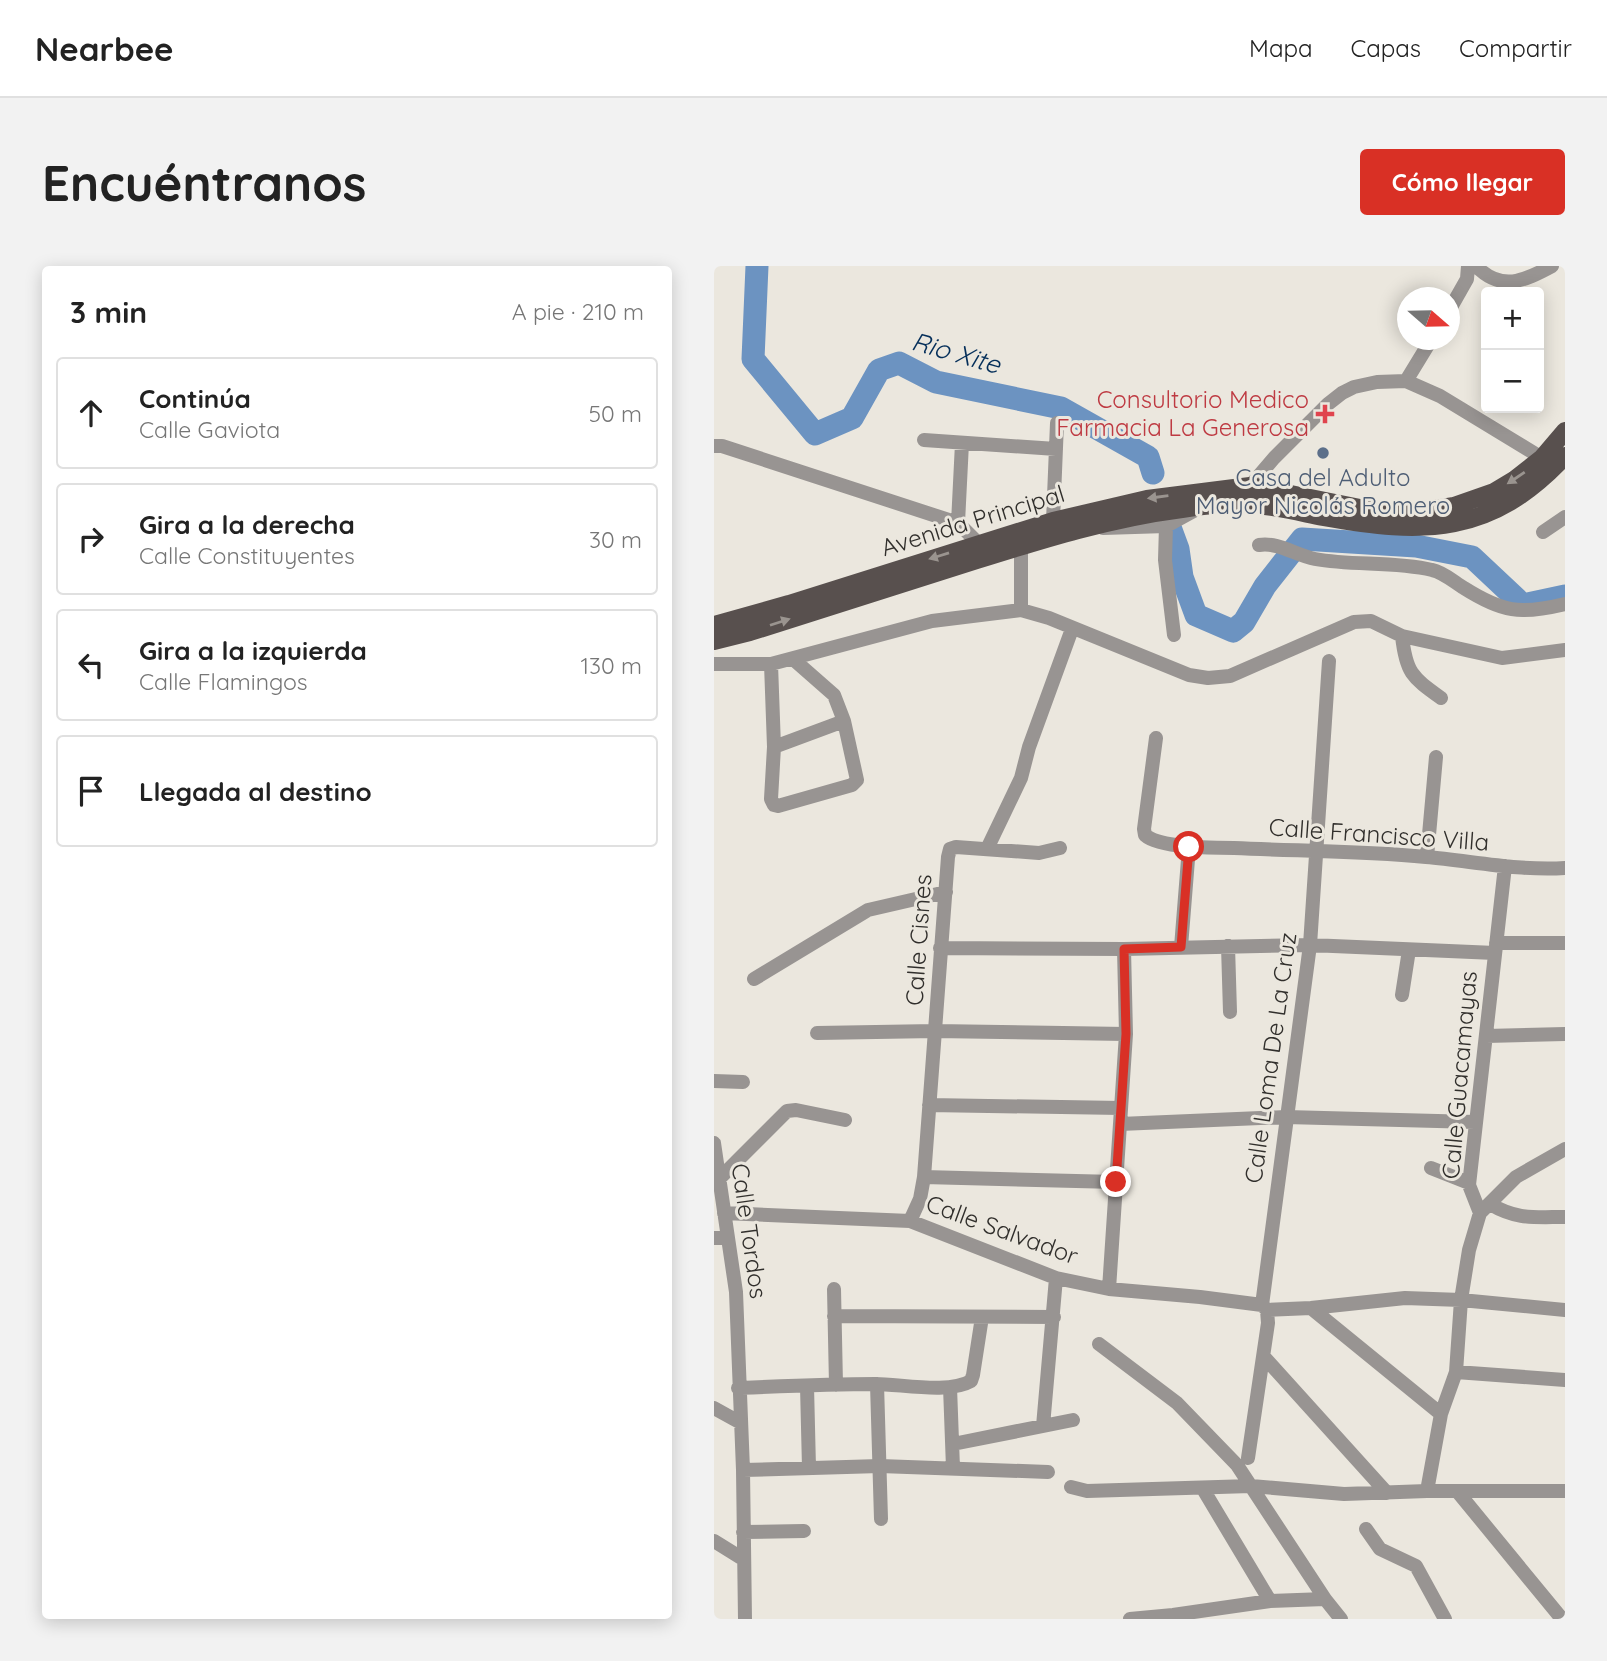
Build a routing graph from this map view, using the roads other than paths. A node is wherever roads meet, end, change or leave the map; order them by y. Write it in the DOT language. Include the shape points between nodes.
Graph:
graph roads {
  1 [pos="1468,266"];
  2 [pos="1476,266"];
  3 [pos="1503,266"];
  4 [pos="1552,266"];
  5 [pos="1497,282"];
  6 [pos="1460,291"];
  7 [pos="1425,350"];
  8 [pos="1406,381"];
  9 [pos="1057,423"];
  10 [pos="1565,431"];
  11 [pos="924,440"];
  12 [pos="961,443"];
  13 [pos="714,446"];
  14 [pos="1056,449"];
  15 [pos="1565,456"];
  16 [pos="1542,458"];
  17 [pos="1250,486"];
  18 [pos="1247,504"];
  19 [pos="1202,506"];
  20 [pos="1565,517"];
  21 [pos="1053,521"];
  22 [pos="958,523"];
  23 [pos="1166,526"];
  24 [pos="1084,527"];
  25 [pos="1543,532"];
  26 [pos="979,544"];
  27 [pos="1259,545"];
  28 [pos="1021,546"];
  29 [pos="1565,604"];
  30 [pos="1021,610"];
  31 [pos="714,625"];
  32 [pos="1072,629"];
  33 [pos="1174,635"];
  34 [pos="1402,636"];
  35 [pos="714,641"];
  36 [pos="1565,650"];
  37 [pos="793,659"];
  38 [pos="1329,661"];
  39 [pos="714,664"];
  40 [pos="771,664"];
  41 [pos="1441,698"];
  42 [pos="844,721"];
  43 [pos="1156,738"];
  44 [pos="774,747"];
  45 [pos="1436,757"];
  46 [pos="1189,847"];
  47 [pos="1060,848"];
  48 [pos="987,849"];
  49 [pos="1316,851"];
  50 [pos="1427,857"];
  51 [pos="1505,866"];
  52 [pos="1565,868"];
  53 [pos="946,892"];
  54 [pos="1565,943"];
  55 [pos="1310,945"];
  56 [pos="1228,946"];
  57 [pos="1181,947"];
  58 [pos="940,948"];
  59 [pos="1495,948"];
  60 [pos="1124,949"];
  61 [pos="1409,950"];
  62 [pos="754,979"];
  63 [pos="1402,995"];
  64 [pos="1230,1012"];
  65 [pos="935,1031"];
  66 [pos="817,1032"];
  67 [pos="1126,1034"];
  68 [pos="1565,1034"];
  69 [pos="1486,1036"];
  70 [pos="714,1081"];
  71 [pos="743,1082"];
  72 [pos="929,1105"];
  73 [pos="1121,1108"];
  74 [pos="1286,1117"];
  75 [pos="845,1120"];
  76 [pos="1475,1122"];
  77 [pos="1120,1124"];
  78 [pos="714,1143"];
  79 [pos="1565,1149"];
  80 [pos="1431,1168"];
  81 [pos="923,1177"];
  82 [pos="719,1179"];
  83 [pos="1116,1182"];
  84 [pos="1469,1182"];
  85 [pos="1485,1208"];
  86 [pos="724,1213"];
  87 [pos="1565,1217"];
  88 [pos="911,1221"];
  89 [pos="721,1238"];
  90 [pos="1056,1278"];
  91 [pos="834,1289"];
  92 [pos="1109,1289"];
  93 [pos="1461,1300"];
  94 [pos="1264,1308"];
  95 [pos="1311,1308"];
  96 [pos="1565,1310"];
  97 [pos="834,1317"];
  98 [pos="982,1317"];
  99 [pos="1054,1317"];
  100 [pos="1099,1344"];
  101 [pos="1265,1358"];
  102 [pos="1455,1372"];
  103 [pos="1565,1380"];
  104 [pos="877,1384"];
  105 [pos="836,1385"];
  106 [pos="807,1386"];
  107 [pos="950,1387"];
  108 [pos="738,1388"];
  109 [pos="714,1408"];
  110 [pos="1441,1414"];
  111 [pos="1073,1420"];
  112 [pos="740,1423"];
  113 [pos="1043,1426"];
  114 [pos="953,1444"];
  115 [pos="1248,1458"];
  116 [pos="880,1466"];
  117 [pos="809,1468"];
  118 [pos="953,1468"];
  119 [pos="743,1470"];
  120 [pos="1048,1472"];
  121 [pos="1251,1486"];
  122 [pos="1071,1488"];
  123 [pos="1203,1489"];
  124 [pos="1427,1491"];
  125 [pos="1457,1491"];
  126 [pos="1565,1491"];
  127 [pos="1387,1493"];
  128 [pos="881,1519"];
  129 [pos="1366,1529"];
  130 [pos="804,1531"];
  131 [pos="743,1532"];
  132 [pos="714,1541"];
  133 [pos="743,1559"];
  134 [pos="1325,1599"];
  135 [pos="1270,1601"];
  136 [pos="1172,1617"];
  137 [pos="745,1619"];
  138 [pos="1130,1619"];
  139 [pos="1341,1619"];
  140 [pos="1445,1619"];
  141 [pos="1562,1619"];
  1 -- 6 [label="street"];
  2 -- 5 [label="street"];
  3 -- 5 [label="street"];
  4 -- 5 [label="street" via="1514,282"];
  7 -- 8 [label="street"];
  8 -- 16 [label="street" via="1440,396"];
  8 -- 17 [label="street" via="1364,384 1342,393"];
  9 -- 14 [label="street"];
  10 -- 16 [label="main road, Avenida Principal"];
  11 -- 12 [label="street"];
  12 -- 14 [label="street"];
  12 -- 22 [label="street"];
  13 -- 22 [label="street"];
  14 -- 21 [label="street"];
  15 -- 18 [label="main road, Avenida Principal" via="1524,493 1494,510 1452,524 1377,526"];
  16 -- 17 [label="main road, Avenida Principal, one-way" via="1494,492 1454,506 1416,512 1375,511"];
  17 -- 18 [label="street"];
  17 -- 21 [label="main road, Avenida Principal, one-way" via="1147,499"];
  18 -- 19 [label="main road, Avenida Principal"];
  19 -- 23 [label="street"];
  19 -- 24 [label="main road, Avenida Principal"];
  20 -- 25 [label="street"];
  21 -- 26 [label="main road, Avenida Principal"];
  22 -- 26 [label="street"];
  23 -- 24 [label="street"];
  23 -- 33 [label="street"];
  24 -- 28 [label="main road, Avenida Principal"];
  26 -- 31 [label="main road, Avenida Principal, one-way"];
  27 -- 29 [label="street" via="1269,543 1324,560 1437,571 1496,607 1513,610"];
  28 -- 30 [label="street"];
  35 -- 28 [label="main road, Avenida Principal, one-way"];
  30 -- 32 [label="street"];
  30 -- 37 [label="street" via="932,621"];
  32 -- 34 [label="street" via="1189,675 1208,678 1230,676 1354,622 1371,621"];
  32 -- 48 [label="street" via="1021,778"];
  34 -- 36 [label="street" via="1502,658"];
  34 -- 41 [label="street" via="1405,659 1415,678"];
  37 -- 40 [label="street"];
  37 -- 42 [label="street" via="834,695"];
  38 -- 49 [label="street, Calle Loma De La Cruz"];
  39 -- 40 [label="street"];
  40 -- 44 [label="street"];
  42 -- 44 [label="street"];
  42 -- 44 [label="street" via="857,780 852,785 774,805"];
  43 -- 46 [label="street, Calle Francisco Villa" via="1145,835"];
  45 -- 50 [label="street"];
  46 -- 49 [label="street, Calle Francisco Villa"];
  46 -- 57 [label="street"];
  47 -- 48 [label="street" via="1040,853"];
  48 -- 53 [label="street, Calle Cisnes" via="950,849"];
  49 -- 50 [label="street, Calle Francisco Villa"];
  49 -- 55 [label="street, Calle Loma De La Cruz"];
  50 -- 51 [label="street, Calle Francisco Villa"];
  51 -- 52 [label="street, Calle Francisco Villa"];
  51 -- 59 [label="street, Calle Guacamayas"];
  53 -- 58 [label="street, Calle Cisnes"];
  53 -- 62 [label="street" via="869,910"];
  54 -- 59 [label="street"];
  55 -- 56 [label="street"];
  55 -- 61 [label="street"];
  55 -- 74 [label="street, Calle Loma De La Cruz"];
  56 -- 57 [label="street"];
  56 -- 64 [label="street"];
  57 -- 60 [label="street"];
  58 -- 60 [label="street"];
  58 -- 65 [label="street, Calle Cisnes"];
  59 -- 61 [label="street"];
  59 -- 69 [label="street, Calle Guacamayas"];
  60 -- 67 [label="street"];
  61 -- 63 [label="street"];
  65 -- 66 [label="street"];
  65 -- 67 [label="street"];
  65 -- 72 [label="street, Calle Cisnes"];
  67 -- 73 [label="street"];
  68 -- 69 [label="street"];
  69 -- 76 [label="street, Calle Guacamayas"];
  70 -- 71 [label="street"];
  72 -- 73 [label="street"];
  72 -- 81 [label="street, Calle Cisnes"];
  73 -- 77 [label="street"];
  74 -- 76 [label="street"];
  74 -- 77 [label="street"];
  74 -- 94 [label="street, Calle Loma De La Cruz"];
  75 -- 82 [label="street" via="787,1111"];
  76 -- 84 [label="street, Calle Guacamayas"];
  77 -- 83 [label="street"];
  78 -- 82 [label="street, Calle Tordos"];
  79 -- 85 [label="street" via="1516,1177"];
  80 -- 84 [label="street"];
  81 -- 83 [label="street"];
  81 -- 88 [label="street, Calle Cisnes"];
  82 -- 86 [label="street, Calle Tordos"];
  83 -- 92 [label="street"];
  84 -- 85 [label="street, Calle Guacamayas"];
  85 -- 87 [label="street" via="1522,1218"];
  85 -- 93 [label="street, Calle Guacamayas" via="1469,1250"];
  86 -- 88 [label="street, Calle Salvador"];
  86 -- 89 [label="street, Calle Tordos"];
  88 -- 90 [label="street, Calle Salvador"];
  89 -- 108 [label="street, Calle Tordos" via="736,1292"];
  90 -- 92 [label="street, Calle Salvador"];
  90 -- 99 [label="street"];
  91 -- 97 [label="street"];
  92 -- 94 [label="street, Calle Salvador"];
  93 -- 95 [label="street, Calle Salvador" via="1381,1299"];
  93 -- 96 [label="street, Calle Salvador"];
  93 -- 102 [label="street, Calle Guacamayas"];
  94 -- 95 [label="street, Calle Salvador"];
  94 -- 101 [label="street, Calle Loma De La Cruz" via="1268,1323"];
  95 -- 110 [label="street"];
  97 -- 98 [label="street"];
  97 -- 105 [label="street"];
  98 -- 99 [label="street"];
  98 -- 107 [label="street" via="971,1381"];
  99 -- 113 [label="street"];
  100 -- 121 [label="street" via="1177,1403 1237,1465"];
  101 -- 115 [label="street, Calle Loma De La Cruz"];
  101 -- 127 [label="street"];
  102 -- 103 [label="street"];
  102 -- 110 [label="street, Calle Guacamayas"];
  104 -- 105 [label="street"];
  104 -- 107 [label="street"];
  104 -- 116 [label="street"];
  105 -- 106 [label="street"];
  106 -- 108 [label="street"];
  106 -- 117 [label="street"];
  107 -- 114 [label="street"];
  108 -- 112 [label="street, Calle Tordos"];
  109 -- 112 [label="street"];
  110 -- 124 [label="street, Calle Guacamayas"];
  111 -- 113 [label="street"];
  112 -- 119 [label="street, Calle Tordos"];
  113 -- 114 [label="street"];
  114 -- 118 [label="street"];
  116 -- 117 [label="street"];
  116 -- 118 [label="street"];
  116 -- 128 [label="street"];
  117 -- 119 [label="street"];
  118 -- 120 [label="street"];
  119 -- 131 [label="street, Calle Tordos"];
  121 -- 123 [label="street"];
  121 -- 127 [label="street"];
  121 -- 134 [label="street"];
  122 -- 123 [label="street"];
  123 -- 135 [label="street"];
  124 -- 125 [label="street"];
  124 -- 127 [label="street"];
  125 -- 126 [label="street"];
  125 -- 141 [label="street"];
  129 -- 140 [label="street" via="1380,1549 1416,1566"];
  130 -- 131 [label="street"];
  131 -- 133 [label="street, Calle Tordos"];
  132 -- 133 [label="street"];
  133 -- 137 [label="street, Calle Tordos"];
  134 -- 135 [label="street"];
  134 -- 139 [label="street"];
  135 -- 136 [label="street"];
  136 -- 138 [label="street"];
}
